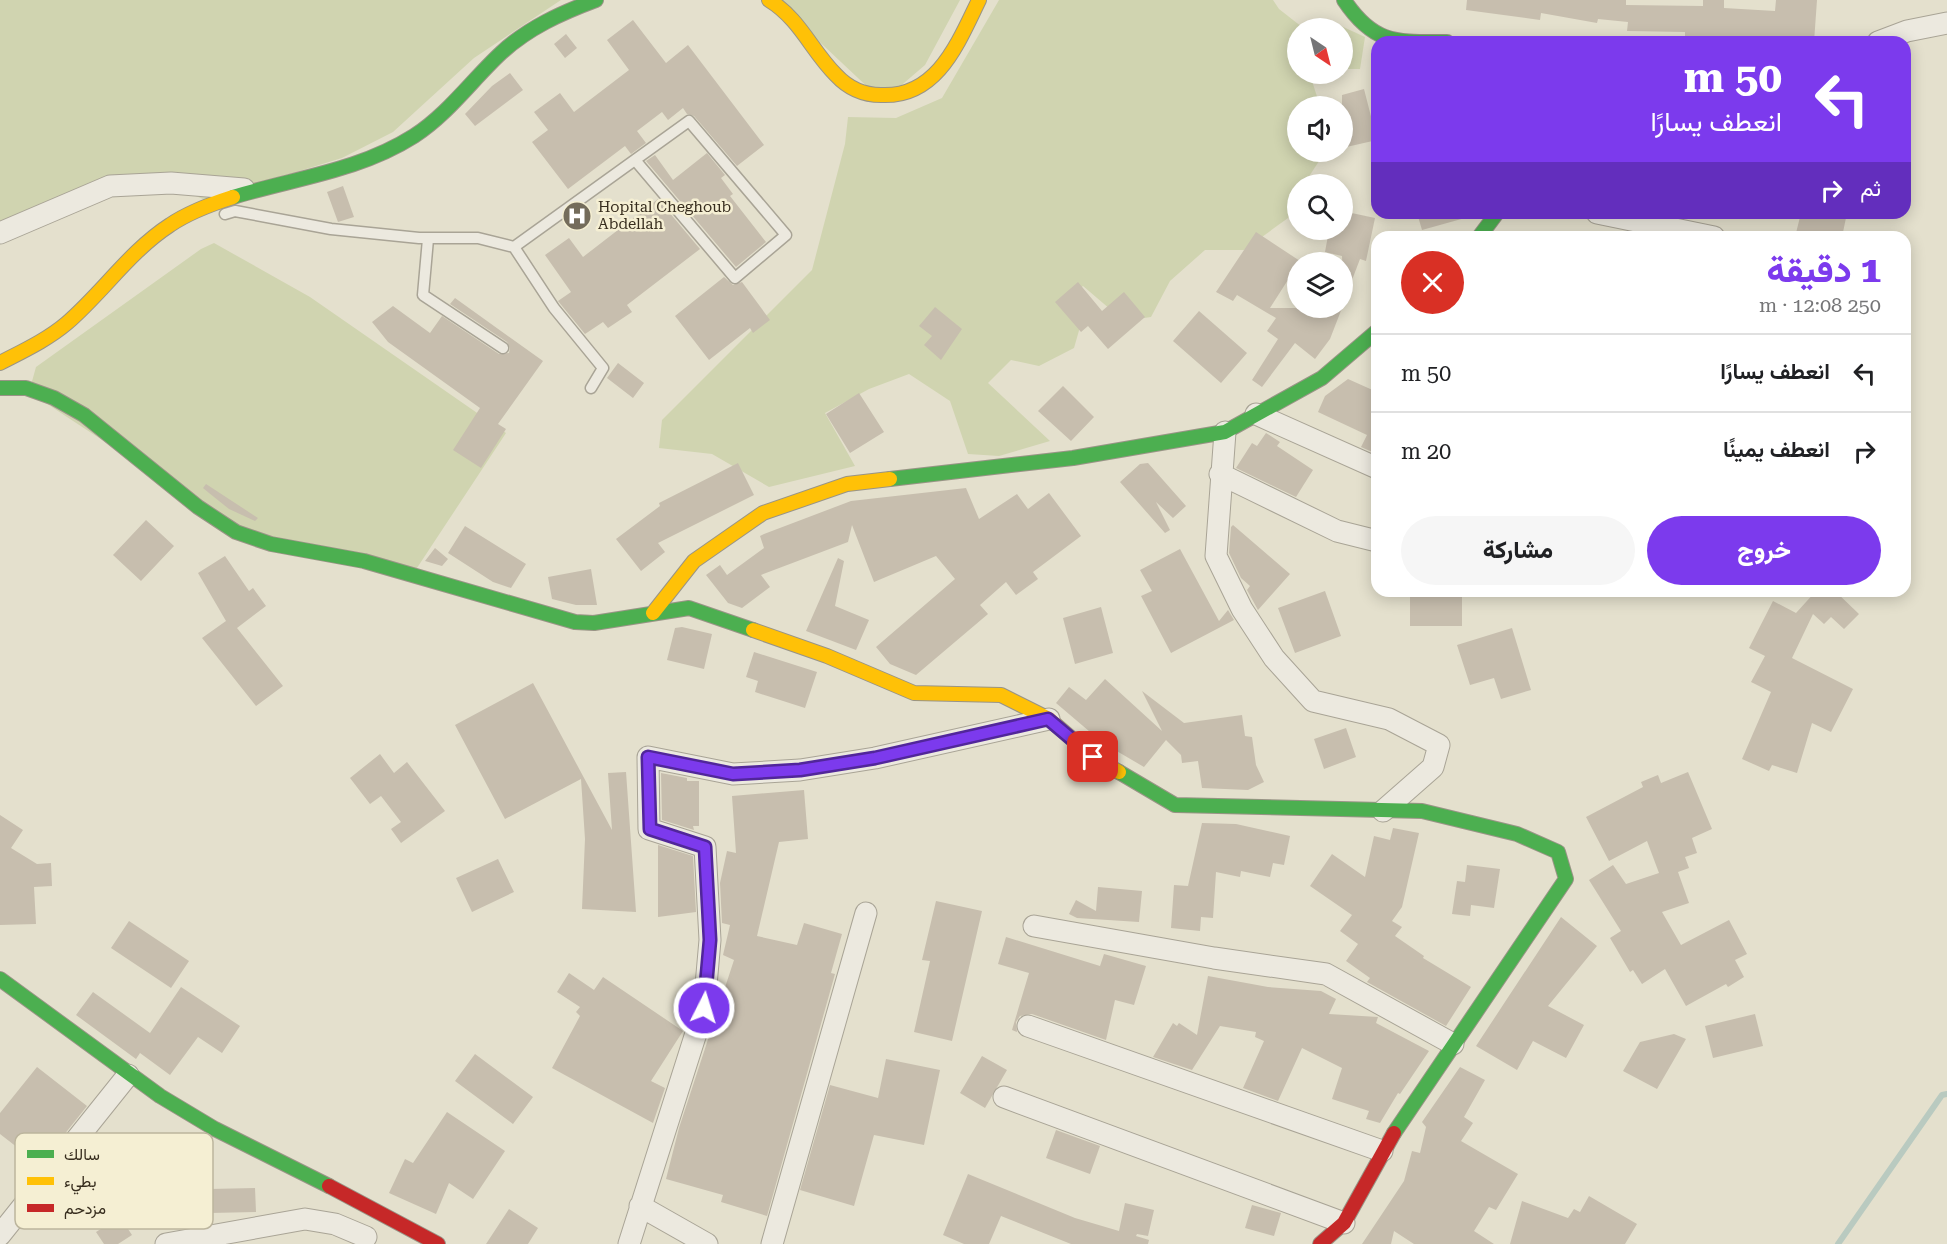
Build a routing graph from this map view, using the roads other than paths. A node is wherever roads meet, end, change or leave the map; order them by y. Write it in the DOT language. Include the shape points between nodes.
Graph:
graph roads {
  1 [pos="596,0"];
  2 [pos="769,0"];
  3 [pos="979,0"];
  4 [pos="1344,0"];
  5 [pos="1947,23"];
  6 [pos="1375,36"];
  7 [pos="1894,36"];
  8 [pos="635,160"];
  9 [pos="255,190"];
  10 [pos="1626,219"];
  11 [pos="168,228"];
  12 [pos="1685,231"];
  13 [pos="0,233"];
  14 [pos="428,239"];
  15 [pos="514,247"];
  16 [pos="1371,337"];
  17 [pos="503,348"];
  18 [pos="0,363"];
  19 [pos="0,388"];
  20 [pos="591,388"];
  21 [pos="1256,414"];
  22 [pos="1225,432"];
  23 [pos="1371,465"];
  24 [pos="1220,474"];
  25 [pos="1371,540"];
  26 [pos="653,613"];
  27 [pos="1048,719"];
  28 [pos="1383,811"];
  29 [pos="866,913"];
  30 [pos="1034,926"];
  31 [pos="0,979"];
  32 [pos="1028,1026"];
  33 [pos="1453,1044"];
  34 [pos="128,1075"];
  35 [pos="1004,1097"];
  36 [pos="81,1133"];
  37 [pos="1382,1150"];
  38 [pos="331,1190"];
  39 [pos="640,1206"];
  40 [pos="15,1215"];
  41 [pos="1344,1223"];
  42 [pos="0,1234"];
  43 [pos="368,1240"];
  44 [pos="166,1244"];
  45 [pos="438,1244"];
  46 [pos="629,1244"];
  47 [pos="707,1244"];
  48 [pos="772,1244"];
  49 [pos="1320,1244"];
  1 -- 9 [label="street" via="570,9 516,40 415,135 361,162"];
  2 -- 3 [label="street" via="802,26 833,73 855,92 889,98 910,94 934,78"];
  4 -- 6 [label="street"];
  5 -- 7 [label="street"];
  8 -- 8 [label="lane" via="735,278 786,235 689,122"];
  8 -- 15 [label="lane"];
  9 -- 11 [label="street" via="185,215"];
  9 -- 13 [label="street" via="171,183 110,186"];
  10 -- 12 [label="street"];
  11 -- 14 [label="lane" via="235,211 332,229"];
  11 -- 18 [label="street" via="66,324"];
  14 -- 15 [label="lane" via="478,238"];
  14 -- 17 [label="lane" via="423,295"];
  15 -- 20 [label="lane" via="554,308 603,368"];
  16 -- 21 [label="street" via="1322,378"];
  19 -- 26 [label="street" via="25,388 55,397 87,416 192,504 241,536 364,561 575,622 594,623"];
  21 -- 22 [label="street"];
  21 -- 23 [label="street"];
  22 -- 24 [label="street"];
  22 -- 26 [label="street" via="1073,458 847,484 763,513 694,561"];
  24 -- 25 [label="street" via="1337,531"];
  24 -- 28 [label="street" via="1216,556 1242,609 1274,658 1313,701 1389,719 1439,745 1433,767"];
  26 -- 27 [label="street" via="689,608 827,656 914,693 1001,695"];
  27 -- 28 [label="street" via="1093,757 1175,805"];
  27 -- 39 [label="street" via="875,758 800,770 733,774 648,757 650,829 705,847 710,940 704,1008"];
  28 -- 33 [label="street" via="1422,811 1517,834 1558,852 1566,879"];
  29 -- 48 [label="street"];
  30 -- 33 [label="street" via="1326,974"];
  31 -- 34 [label="street"];
  32 -- 37 [label="street"];
  33 -- 37 [label="street"];
  34 -- 36 [label="street"];
  34 -- 38 [label="street" via="187,1113"];
  35 -- 41 [label="street"];
  37 -- 41 [label="street"];
  38 -- 43 [label="street"];
  38 -- 45 [label="street" via="385,1213"];
  39 -- 46 [label="street"];
  39 -- 47 [label="street"];
  40 -- 42 [label="street"];
  41 -- 49 [label="street"];
  43 -- 44 [label="street" via="335,1224 305,1220"];
}
